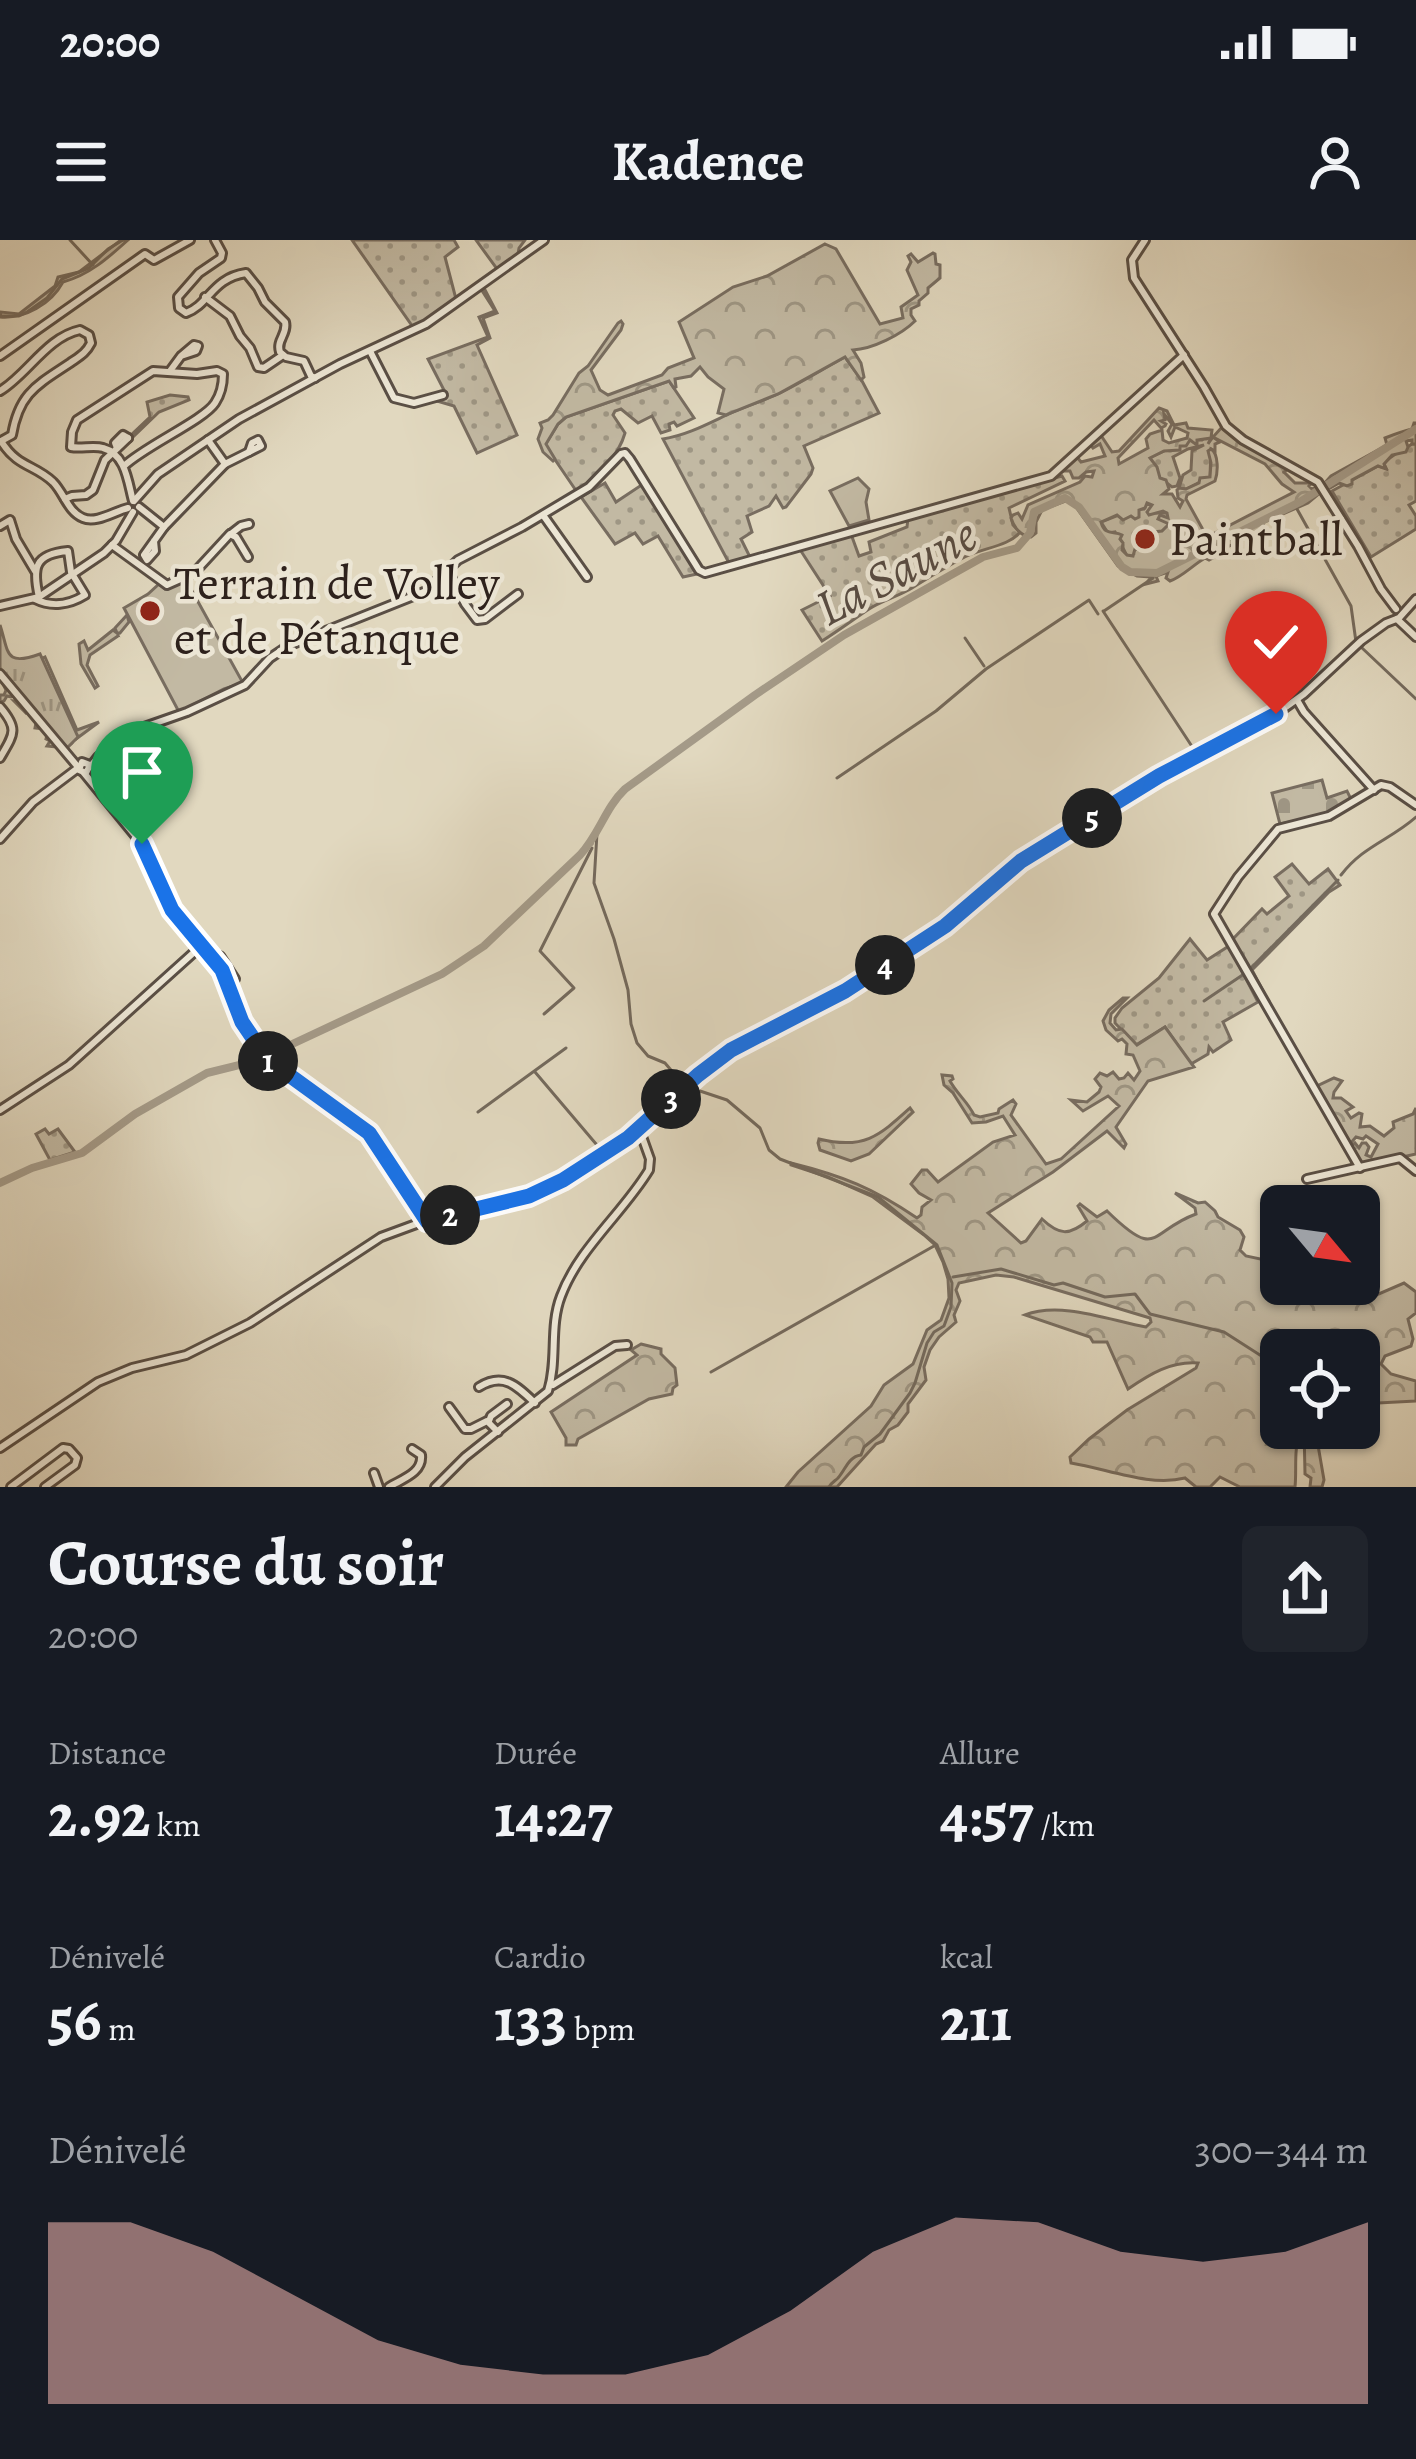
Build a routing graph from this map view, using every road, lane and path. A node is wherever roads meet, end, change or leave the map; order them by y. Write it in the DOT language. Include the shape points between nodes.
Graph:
graph roads {
  1 [pos="190,240"];
  2 [pos="215,240"];
  3 [pos="544,240"];
  4 [pos="1145,240"];
  5 [pos="206,297"];
  6 [pos="370,350"];
  7 [pos="283,355"];
  8 [pos="0,356"];
  9 [pos="181,356"];
  10 [pos="1184,356"];
  11 [pos="170,371"];
  12 [pos="314,376"];
  13 [pos="0,391"];
  14 [pos="443,395"];
  15 [pos="1,440"];
  16 [pos="208,440"];
  17 [pos="115,451"];
  18 [pos="249,452"];
  19 [pos="225,464"];
  20 [pos="124,466"];
  21 [pos="65,499"];
  22 [pos="134,505"];
  23 [pos="543,515"];
  24 [pos="249,524"];
  25 [pos="0,526"];
  26 [pos="164,526"];
  27 [pos="232,534"];
  28 [pos="154,541"];
  29 [pos="112,545"];
  30 [pos="248,557"];
  31 [pos="447,569"];
  32 [pos="35,571"];
  33 [pos="72,573"];
  34 [pos="587,577"];
  35 [pos="518,594"];
  36 [pos="37,598"];
  37 [pos="1414,601"];
  38 [pos="0,606"];
  39 [pos="1396,614"];
  40 [pos="1416,637"];
  41 [pos="0,674"];
  42 [pos="1297,700"];
  43 [pos="1,711"];
  44 [pos="0,758"];
  45 [pos="82,768"];
  46 [pos="1373,790"];
  47 [pos="1416,805"];
  48 [pos="0,839"];
  49 [pos="201,946"];
  50 [pos="220,956"];
  51 [pos="225,969"];
  52 [pos="235,979"];
  53 [pos="0,1110"];
  54 [pos="637,1132"];
  55 [pos="1360,1168"];
  56 [pos="1416,1171"];
  57 [pos="1307,1180"];
  58 [pos="423,1222"];
  59 [pos="627,1345"];
  60 [pos="479,1387"];
  61 [pos="550,1388"];
  62 [pos="535,1403"];
  63 [pos="507,1404"];
  64 [pos="449,1407"];
  65 [pos="489,1421"];
  66 [pos="498,1432"];
  67 [pos="0,1448"];
  68 [pos="412,1449"];
  69 [pos="374,1473"];
  70 [pos="21,1479"];
  71 [pos="10,1487"];
  72 [pos="28,1487"];
  73 [pos="45,1487"];
  74 [pos="379,1487"];
  75 [pos="388,1487"];
  76 [pos="435,1487"];
  1 -- 8 [label="street" via="154,260 145,254"];
  2 -- 5 [label="street" via="222,256 194,278 178,306 190,313"];
  3 -- 6 [label="street" via="427,325"];
  4 -- 10 [label="street" via="1132,257 1132,275"];
  5 -- 7 [label="street" via="230,316 258,368"];
  5 -- 7 [label="street" via="246,273 286,322"];
  6 -- 12 [label="street"];
  6 -- 14 [label="street" via="394,398 415,403"];
  7 -- 12 [label="street" via="302,360"];
  9 -- 11 [label="street"];
  10 -- 23 [label="street" via="1051,476 705,573 625,454"];
  10 -- 39 [label="street" via="1232,433 1323,488"];
  11 -- 17 [label="street" via="150,372 77,420 71,447"];
  11 -- 20 [label="street" via="217,371 222,387 212,407"];
  12 -- 16 [label="street"];
  13 -- 15 [label="street" via="70,332 89,335 85,353 29,392 13,434"];
  15 -- 21 [label="street"];
  16 -- 19 [label="street"];
  16 -- 22 [label="street" via="158,474"];
  17 -- 20 [label="street"];
  17 -- 21 [label="street" via="93,490"];
  18 -- 19 [label="street"];
  19 -- 26 [label="street"];
  20 -- 22 [label="street"];
  21 -- 22 [label="street" via="87,520"];
  22 -- 26 [label="street"];
  22 -- 29 [label="street"];
  23 -- 31 [label="street"];
  23 -- 34 [label="street"];
  24 -- 27 [label="street"];
  25 -- 32 [label="street" via="10,520"];
  26 -- 28 [label="street"];
  27 -- 29 [label="street" via="169,585"];
  27 -- 30 [label="street"];
  29 -- 33 [label="street"];
  31 -- 35 [label="street" via="477,620"];
  31 -- 45 [label="street" via="426,591 288,646 248,683 134,730"];
  32 -- 33 [label="street" via="43,558 65,550"];
  32 -- 36 [label="street"];
  33 -- 36 [label="street"];
  33 -- 36 [label="street" via="85,595 67,604"];
  36 -- 38 [label="street"];
  37 -- 39 [label="street"];
  39 -- 40 [label="street"];
  39 -- 42 [label="street"];
  41 -- 45 [label="street"];
  42 -- 46 [label="street"];
  42 -- 54 [label="street" via="1033,854 935,933 836,996 731,1050"];
  43 -- 44 [label="street" via="14,727"];
  45 -- 48 [label="street" via="33,802"];
  45 -- 49 [label="street" via="142,844 172,910"];
  46 -- 47 [label="street" via="1387,785"];
  46 -- 55 [label="street" via="1330,816 1278,829 1214,914"];
  49 -- 51 [label="street"];
  49 -- 53 [label="street" via="69,1065"];
  50 -- 51 [label="street"];
  51 -- 52 [label="street"];
  51 -- 58 [label="street" via="239,1015 269,1061 372,1136"];
  54 -- 58 [label="street" via="594,1165 529,1196"];
  54 -- 61 [label="street" via="650,1159 647,1173 561,1296"];
  55 -- 56 [label="street" via="1400,1158"];
  55 -- 57 [label="street"];
  58 -- 67 [label="street" via="374,1240 205,1347 88,1388"];
  59 -- 61 [label="street"];
  60 -- 62 [label="street" via="505,1381"];
  61 -- 62 [label="street"];
  62 -- 66 [label="street"];
  63 -- 65 [label="street"];
  64 -- 65 [label="street" via="465,1429"];
  65 -- 66 [label="street"];
  66 -- 76 [label="street"];
  68 -- 75 [label="street" via="422,1455 420,1466"];
  69 -- 74 [label="street"];
  70 -- 71 [label="street"];
  70 -- 72 [label="street"];
  70 -- 73 [label="street" via="69,1449 75,1465"];
}
